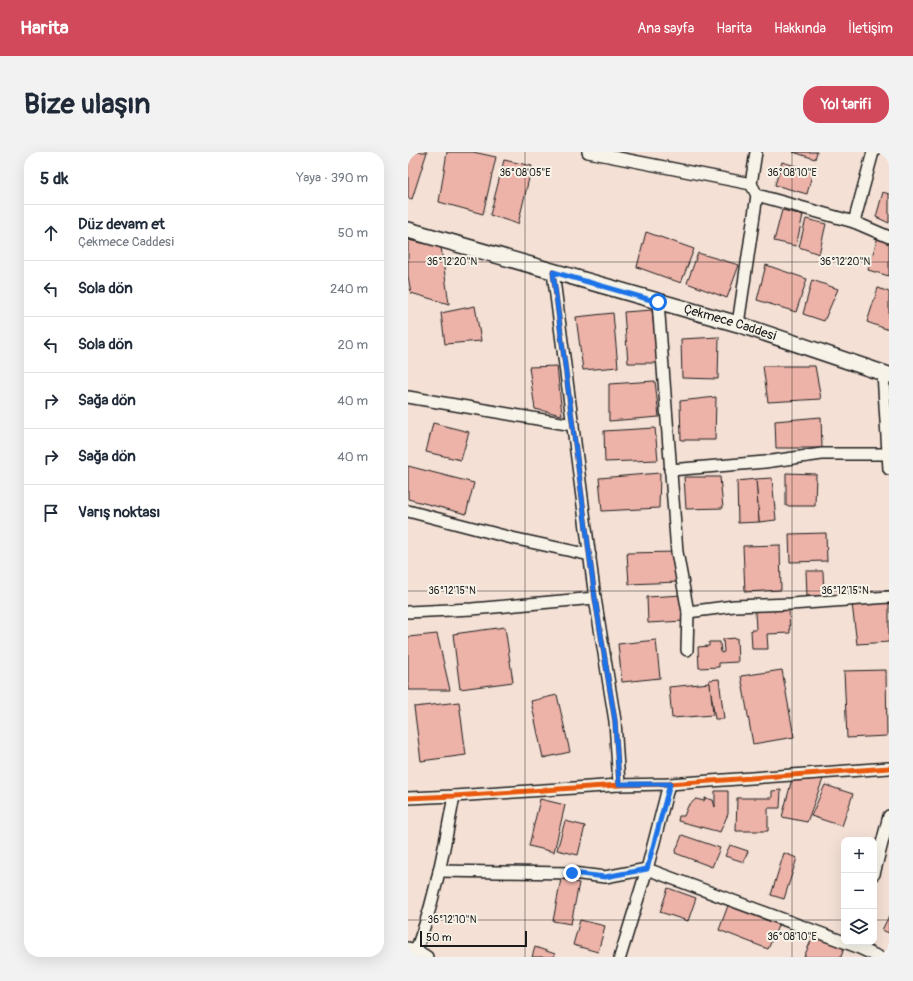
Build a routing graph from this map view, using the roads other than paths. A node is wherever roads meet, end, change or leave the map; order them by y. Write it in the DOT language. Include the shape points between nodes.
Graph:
graph roads {
  1 [pos="588,152"];
  2 [pos="756,152"];
  3 [pos="873,152"];
  4 [pos="752,184"];
  5 [pos="757,195"];
  6 [pos="854,222"];
  7 [pos="408,230"];
  8 [pos="889,236"];
  9 [pos="553,272"];
  10 [pos="658,302"];
  11 [pos="738,324"];
  12 [pos="886,374"];
  13 [pos="408,397"];
  14 [pos="573,426"];
  15 [pos="888,454"];
  16 [pos="889,469"];
  17 [pos="670,470"];
  18 [pos="408,511"];
  19 [pos="590,555"];
  20 [pos="889,597"];
  21 [pos="595,598"];
  22 [pos="408,612"];
  23 [pos="688,612"];
  24 [pos="687,650"];
  25 [pos="889,768"];
  26 [pos="619,784"];
  27 [pos="670,784"];
  28 [pos="454,796"];
  29 [pos="408,798"];
  30 [pos="889,816"];
  31 [pos="647,869"];
  32 [pos="439,871"];
  33 [pos="874,873"];
  34 [pos="854,948"];
  35 [pos="412,952"];
  36 [pos="427,957"];
  37 [pos="620,957"];
  38 [pos="879,957"];
  1 -- 4 [label="street"];
  2 -- 4 [label="street"];
  3 -- 6 [label="street"];
  4 -- 5 [label="street"];
  5 -- 6 [label="street"];
  5 -- 11 [label="street"];
  6 -- 8 [label="street"];
  7 -- 9 [label="main road, Çekmece Caddesi"];
  9 -- 10 [label="main road, Çekmece Caddesi"];
  9 -- 14 [label="street"];
  10 -- 11 [label="main road, Çekmece Caddesi"];
  10 -- 17 [label="street"];
  11 -- 12 [label="main road, Çekmece Caddesi"];
  12 -- 15 [label="street"];
  13 -- 14 [label="street"];
  14 -- 19 [label="street"];
  15 -- 16 [label="street"];
  15 -- 17 [label="street" via="822,454"];
  17 -- 23 [label="street" via="677,552"];
  18 -- 19 [label="street"];
  19 -- 21 [label="street"];
  20 -- 23 [label="street" via="734,606"];
  21 -- 22 [label="street"];
  21 -- 26 [label="street" via="615,721"];
  23 -- 24 [label="street"];
  25 -- 27 [label="street"];
  26 -- 27 [label="street"];
  26 -- 28 [label="street"];
  27 -- 31 [label="street"];
  28 -- 29 [label="street"];
  28 -- 32 [label="street"];
  30 -- 33 [label="street"];
  31 -- 32 [label="street" via="605,877 572,873"];
  31 -- 34 [label="street"];
  31 -- 37 [label="street"];
  32 -- 35 [label="street" via="432,900"];
  34 -- 38 [label="street"];
  35 -- 36 [label="street"];
}
